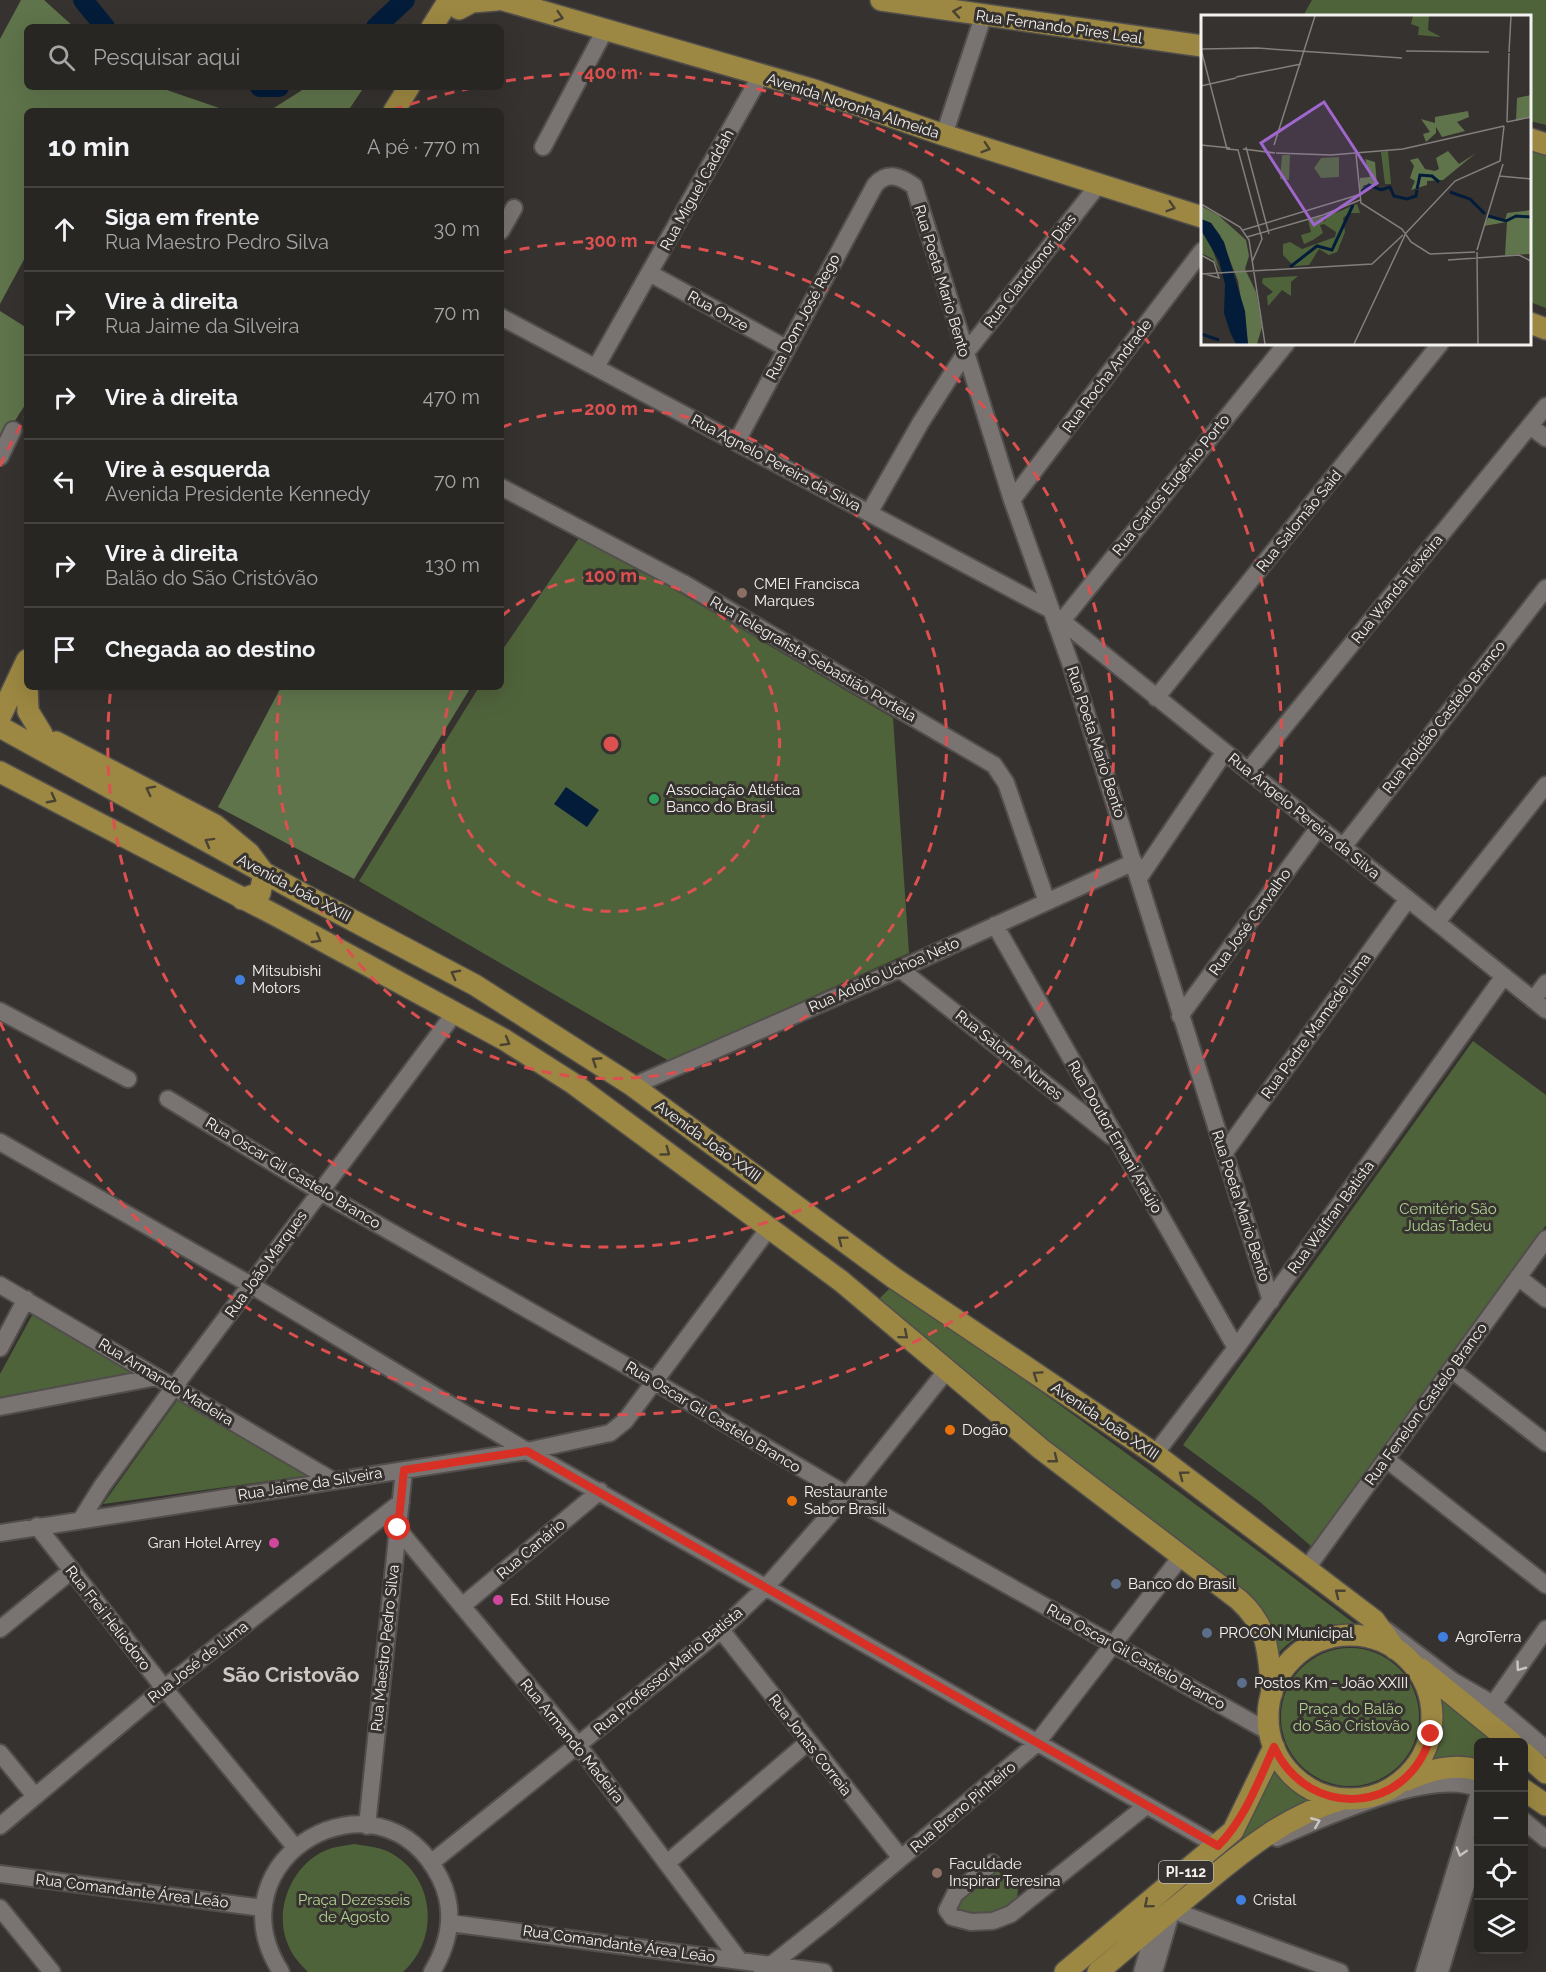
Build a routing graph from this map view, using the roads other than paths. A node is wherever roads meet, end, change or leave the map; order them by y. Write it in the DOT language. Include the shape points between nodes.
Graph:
graph roads {
  1 [pos="497,0"];
  2 [pos="502,0"];
  3 [pos="881,0"];
  4 [pos="457,3"];
  5 [pos="983,17"];
  6 [pos="435,24"];
  7 [pos="449,24"];
  8 [pos="605,30"];
  9 [pos="1201,46"];
  10 [pos="761,75"];
  11 [pos="392,90"];
  12 [pos="407,90"];
  13 [pos="381,108"];
  14 [pos="396,108"];
  15 [pos="944,135"];
  16 [pos="1531,139"];
  17 [pos="1546,144"];
  18 [pos="543,147"];
  19 [pos="1099,184"];
  20 [pos="914,186"];
  21 [pos="514,207"];
  22 [pos="1201,216"];
  23 [pos="504,225"];
  24 [pos="1201,254"];
  25 [pos="651,274"];
  26 [pos="504,319"];
  27 [pos="1531,323"];
  28 [pos="1546,329"];
  29 [pos="1285,345"];
  30 [pos="1439,345"];
  31 [pos="786,348"];
  32 [pos="964,355"];
  33 [pos="596,367"];
  34 [pos="1546,406"];
  35 [pos="1530,426"];
  36 [pos="13,430"];
  37 [pos="1546,438"];
  38 [pos="737,441"];
  39 [pos="0,456"];
  40 [pos="504,489"];
  41 [pos="1012,500"];
  42 [pos="868,513"];
  43 [pos="1546,588"];
  44 [pos="1056,619"];
  45 [pos="18,675"];
  46 [pos="1156,698"];
  47 [pos="1,717"];
  48 [pos="42,734"];
  49 [pos="1224,753"];
  50 [pos="1248,771"];
  51 [pos="0,772"];
  52 [pos="1546,785"];
  53 [pos="1319,827"];
  54 [pos="1343,847"];
  55 [pos="1134,862"];
  56 [pos="264,873"];
  57 [pos="1139,878"];
  58 [pos="299,892"];
  59 [pos="242,899"];
  60 [pos="1408,899"];
  61 [pos="1047,902"];
  62 [pos="279,917"];
  63 [pos="1437,922"];
  64 [pos="995,925"];
  65 [pos="900,969"];
  66 [pos="1504,976"];
  67 [pos="1546,983"];
  68 [pos="1540,1005"];
  69 [pos="0,1011"];
  70 [pos="454,1014"];
  71 [pos="1180,1016"];
  72 [pos="128,1079"];
  73 [pos="633,1086"];
  74 [pos="168,1099"];
  75 [pos="0,1142"];
  76 [pos="1117,1142"];
  77 [pos="1225,1152"];
  78 [pos="319,1191"];
  79 [pos="769,1228"];
  80 [pos="1546,1239"];
  81 [pos="866,1257"];
  82 [pos="1518,1277"];
  83 [pos="894,1278"];
  84 [pos="841,1281"];
  85 [pos="0,1285"];
  86 [pos="251,1285"];
  87 [pos="26,1299"];
  88 [pos="1546,1299"];
  89 [pos="1271,1301"];
  90 [pos="869,1305"];
  91 [pos="0,1348"];
  92 [pos="1236,1348"];
  93 [pos="947,1370"];
  94 [pos="1452,1370"];
  95 [pos="157,1377"];
  96 [pos="655,1382"];
  97 [pos="174,1387"];
  98 [pos="0,1407"];
  99 [pos="1546,1443"];
  100 [pos="527,1451"];
  101 [pos="1155,1454"];
  102 [pos="1386,1459"];
  103 [pos="404,1470"];
  104 [pos="332,1480"];
  105 [pos="600,1491"];
  106 [pos="847,1496"];
  107 [pos="401,1502"];
  108 [pos="82,1518"];
  109 [pos="38,1526"];
  110 [pos="398,1528"];
  111 [pos="0,1533"];
  112 [pos="1180,1558"];
  113 [pos="1307,1568"];
  114 [pos="71,1571"];
  115 [pos="1546,1585"];
  116 [pos="766,1587"];
  117 [pos="462,1606"];
  118 [pos="1374,1620"];
  119 [pos="0,1629"];
  120 [pos="1546,1629"];
  121 [pos="721,1630"];
  122 [pos="1113,1644"];
  123 [pos="1402,1655"];
  124 [pos="1453,1681"];
  125 [pos="164,1688"];
  126 [pos="1272,1693"];
  127 [pos="1493,1704"];
  128 [pos="1262,1728"];
  129 [pos="1505,1738"];
  130 [pos="1515,1738"];
  131 [pos="807,1743"];
  132 [pos="1036,1744"];
  133 [pos="578,1745"];
  134 [pos="1274,1747"];
  135 [pos="0,1753"];
  136 [pos="1538,1760"];
  137 [pos="1438,1769"];
  138 [pos="1474,1769"];
  139 [pos="1474,1780"];
  140 [pos="1401,1783"];
  141 [pos="1257,1786"];
  142 [pos="1474,1788"];
  143 [pos="1527,1792"];
  144 [pos="35,1796"];
  145 [pos="1343,1799"];
  146 [pos="1546,1805"];
  147 [pos="1146,1806"];
  148 [pos="1474,1812"];
  149 [pos="1528,1824"];
  150 [pos="0,1826"];
  151 [pos="367,1826"];
  152 [pos="1546,1839"];
  153 [pos="1218,1846"];
  154 [pos="1479,1846"];
  155 [pos="295,1847"];
  156 [pos="1243,1853"];
  157 [pos="901,1858"];
  158 [pos="432,1862"];
  159 [pos="667,1863"];
  160 [pos="992,1863"];
  161 [pos="0,1874"];
  162 [pos="0,1908"];
  163 [pos="264,1908"];
  164 [pos="1165,1916"];
  165 [pos="450,1923"];
  166 [pos="740,1960"];
  167 [pos="768,1968"];
  168 [pos="52,1972"];
  169 [pos="281,1972"];
  170 [pos="432,1972"];
  171 [pos="824,1972"];
  172 [pos="1065,1972"];
  173 [pos="1098,1972"];
  174 [pos="1142,1972"];
  175 [pos="1154,1972"];
  176 [pos="1340,1972"];
  177 [pos="1424,1972"];
  178 [pos="1440,1972"];
  1 -- 4 [label="main road"];
  2 -- 8 [label="main road, Avenida Noronha Almeida, one-way"];
  5 -- 3 [label="main road, Rua Fernando Pires Leal, one-way"];
  4 -- 6 [label="main road"];
  4 -- 7 [label="main road"];
  5 -- 9 [label="main road, Rua Fernando Pires Leal"];
  5 -- 15 [label="street"];
  8 -- 10 [label="main road, Avenida Noronha Almeida"];
  8 -- 18 [label="street"];
  10 -- 15 [label="main road, Avenida Noronha Almeida" via="872,108"];
  10 -- 25 [label="street, Rua Miguel Caddah"];
  11 -- 13 [label="main road"];
  12 -- 14 [label="main road"];
  15 -- 19 [label="main road, Avenida Noronha Almeida, one-way"];
  16 -- 17 [label="main road"];
  19 -- 22 [label="main road, Avenida Noronha Almeida, one-way"];
  19 -- 32 [label="street, Rua Claudionor Dias"];
  20 -- 31 [label="street, Rua Dom José Rego" via="901,178 880,179"];
  20 -- 32 [label="street, Rua Poeta Mario Bento"];
  21 -- 23 [label="street"];
  24 -- 41 [label="street, Rua Rocha Andrade"];
  25 -- 31 [label="street, Rua Onze"];
  25 -- 33 [label="street, Rua Miguel Caddah"];
  26 -- 33 [label="street, Rua Agnelo Pereira da Silva"];
  27 -- 28 [label="main road"];
  29 -- 44 [label="street, Rua Carlos Eugênio Porto"];
  30 -- 46 [label="street, Rua Salomão Said"];
  31 -- 38 [label="street, Rua Dom José Rego"];
  32 -- 41 [label="street, Rua Poeta Mario Bento"];
  32 -- 42 [label="street, Rua Claudionor Dias"];
  33 -- 38 [label="street, Rua Agnelo Pereira da Silva"];
  34 -- 35 [label="street, Rua Wanda Teixeira"];
  35 -- 37 [label="street"];
  35 -- 50 [label="street, Rua Wanda Teixeira"];
  36 -- 39 [label="street"];
  38 -- 42 [label="street, Rua Agnelo Pereira da Silva"];
  40 -- 61 [label="street, Rua Telegrafista Sebastião Portela" via="683,583 994,765 1006,783"];
  41 -- 44 [label="street, Rua Poeta Mario Bento"];
  42 -- 44 [label="street, Rua Agnelo Pereira da Silva"];
  43 -- 54 [label="street, Rua Roldão Castelo Branco"];
  44 -- 46 [label="street, Rua Ângelo Pereira da Silva"];
  44 -- 55 [label="street, Rua Poeta Mario Bento"];
  45 -- 47 [label="main road"];
  45 -- 48 [label="main road" via="28,711"];
  46 -- 49 [label="street, Rua Ângelo Pereira da Silva"];
  47 -- 48 [label="main road"];
  56 -- 47 [label="main road, Avenida João XXIII, one-way"];
  56 -- 48 [label="main road, one-way" via="249,853 215,825"];
  49 -- 50 [label="street, Rua Ângelo Pereira da Silva"];
  49 -- 57 [label="street"];
  50 -- 53 [label="street, Rua Ângelo Pereira da Silva"];
  51 -- 59 [label="main road, one-way"];
  52 -- 63 [label="street"];
  53 -- 54 [label="street, Rua Ângelo Pereira da Silva"];
  53 -- 71 [label="street, Rua José Carvalho"];
  54 -- 60 [label="street, Rua Ângelo Pereira da Silva"];
  55 -- 57 [label="street, Rua Poeta Mario Bento"];
  55 -- 61 [label="street, Rua Adolfo Uchoa Neto"];
  56 -- 58 [label="main road, Avenida João XXIII"];
  56 -- 59 [label="main road" via="260,892"];
  57 -- 71 [label="street, Rua Poeta Mario Bento"];
  58 -- 62 [label="main road" via="282,902"];
  73 -- 58 [label="main road, Avenida João XXIII, one-way" via="476,985"];
  59 -- 62 [label="main road"];
  60 -- 63 [label="street, Rua Ângelo Pereira da Silva"];
  60 -- 77 [label="street, Rua Padre Mamede Lima"];
  61 -- 64 [label="street, Rua Adolfo Uchoa Neto"];
  62 -- 70 [label="main road, one-way"];
  63 -- 66 [label="street, Rua Ângelo Pereira da Silva"];
  64 -- 65 [label="street, Rua Adolfo Uchoa Neto"];
  64 -- 76 [label="street, Rua Doutor Ernani Araújo"];
  65 -- 73 [label="street, Rua Adolfo Uchoa Neto"];
  65 -- 76 [label="street, Rua Salome Nunes"];
  66 -- 68 [label="street, Rua Ângelo Pereira da Silva"];
  66 -- 89 [label="street, Rua Walfran Batista"];
  67 -- 68 [label="street"];
  69 -- 72 [label="street"];
  70 -- 78 [label="street, Rua João Marques"];
  70 -- 79 [label="main road, one-way" via="505,1040 574,1084"];
  71 -- 77 [label="street, Rua Poeta Mario Bento"];
  81 -- 73 [label="main road, Avenida João XXIII, one-way"];
  74 -- 78 [label="street, Rua Oscar Gil Castelo Branco"];
  75 -- 86 [label="street"];
  76 -- 92 [label="street, Rua Doutor Ernani Araújo"];
  77 -- 89 [label="street, Rua Poeta Mario Bento"];
  78 -- 86 [label="street, Rua João Marques"];
  78 -- 96 [label="street, Rua Oscar Gil Castelo Branco"];
  79 -- 84 [label="main road"];
  79 -- 96 [label="street, Rua Jaime da Silveira"];
  80 -- 82 [label="street, Rua Fenelon Castelo Branco"];
  81 -- 83 [label="main road, Avenida João XXIII"];
  81 -- 84 [label="main road" via="858,1274"];
  82 -- 88 [label="street"];
  82 -- 94 [label="street, Rua Fenelon Castelo Branco"];
  83 -- 90 [label="main road"];
  101 -- 83 [label="main road, Avenida João XXIII, one-way"];
  84 -- 90 [label="main road"];
  85 -- 87 [label="street, Rua Armando Madeira"];
  86 -- 97 [label="street, Rua João Marques"];
  86 -- 100 [label="street"];
  87 -- 91 [label="street"];
  87 -- 95 [label="street, Rua Armando Madeira"];
  89 -- 92 [label="street, Rua Walfran Batista"];
  90 -- 93 [label="main road, one-way"];
  92 -- 101 [label="street, Rua Walfran Batista"];
  93 -- 106 [label="street, Rua Professor Mario Batista"];
  93 -- 112 [label="main road, one-way"];
  94 -- 99 [label="street"];
  94 -- 102 [label="street, Rua Fenelon Castelo Branco"];
  95 -- 97 [label="street, Rua Armando Madeira"];
  95 -- 98 [label="street"];
  96 -- 100 [label="street, Rua Jaime da Silveira" via="625,1421 610,1433"];
  96 -- 106 [label="street, Rua Oscar Gil Castelo Branco"];
  97 -- 104 [label="street, Rua Armando Madeira"];
  97 -- 108 [label="street, Rua João Marques"];
  100 -- 103 [label="street, Rua Jaime da Silveira"];
  100 -- 105 [label="street"];
  113 -- 101 [label="main road, Avenida João XXIII, one-way"];
  102 -- 113 [label="street, Rua Fenelon Castelo Branco"];
  102 -- 115 [label="street"];
  103 -- 104 [label="street, Rua Jaime da Silveira"];
  103 -- 107 [label="street, Rua Maestro Pedro Silva"];
  104 -- 108 [label="street, Rua Jaime da Silveira"];
  105 -- 116 [label="street"];
  105 -- 117 [label="street, Rua Canário"];
  106 -- 116 [label="street, Rua Professor Mario Batista"];
  106 -- 122 [label="street, Rua Oscar Gil Castelo Branco"];
  107 -- 110 [label="street, Rua Maestro Pedro Silva"];
  107 -- 125 [label="street, Rua José de Lima"];
  108 -- 109 [label="street, Rua Jaime da Silveira"];
  109 -- 111 [label="street, Rua Jaime da Silveira"];
  109 -- 114 [label="street, Rua Frei Heliodoro"];
  110 -- 117 [label="street, Rua Armando Madeira"];
  110 -- 151 [label="street, Rua Maestro Pedro Silva"];
  112 -- 122 [label="street, Rua Breno Pinheiro"];
  112 -- 126 [label="main road" via="1222,1586 1258,1620 1266,1640"];
  112 -- 128 [label="main road" via="1239,1615 1251,1632 1258,1656"];
  118 -- 113 [label="main road, Avenida João XXIII, one-way"];
  114 -- 119 [label="street"];
  114 -- 125 [label="street, Rua Frei Heliodoro"];
  116 -- 121 [label="street, Rua Professor Mario Batista"];
  116 -- 132 [label="street"];
  117 -- 133 [label="street, Rua Armando Madeira"];
  118 -- 123 [label="main road, Avenida João XXIII"];
  118 -- 124 [label="street, Avenida João XXIII"];
  120 -- 127 [label="street, one-way"];
  121 -- 131 [label="street, Rua Jonas Correia"];
  121 -- 133 [label="street, Rua Professor Mario Batista"];
  122 -- 128 [label="street, Rua Oscar Gil Castelo Branco"];
  122 -- 132 [label="street, Rua Breno Pinheiro"];
  123 -- 126 [label="main road" via="1379,1640 1355,1636 1323,1640 1287,1664"];
  123 -- 129 [label="main road, Avenida João XXIII"];
  123 -- 140 [label="main road" via="1422,1677 1429,1695 1432,1724 1425,1753"];
  124 -- 127 [label="street, Avenida João XXIII"];
  124 -- 130 [label="main road"];
  125 -- 144 [label="street, Rua José de Lima"];
  125 -- 155 [label="street, Rua Frei Heliodoro"];
  126 -- 134 [label="main road" via="1268,1720"];
  127 -- 136 [label="street, Avenida João XXIII"];
  128 -- 141 [label="main road"];
  131 -- 157 [label="street, Rua Jonas Correia"];
  131 -- 159 [label="street"];
  132 -- 147 [label="street"];
  132 -- 157 [label="street, Rua Breno Pinheiro"];
  133 -- 158 [label="street, Rua Professor Mario Batista"];
  133 -- 159 [label="street, Rua Armando Madeira"];
  134 -- 141 [label="main road, PI-112"];
  134 -- 145 [label="main road" via="1285,1767 1301,1783 1321,1794"];
  135 -- 144 [label="street"];
  137 -- 138 [label="main road"];
  137 -- 139 [label="main road"];
  137 -- 140 [label="main road"];
  140 -- 145 [label="main road" via="1383,1793"];
  141 -- 153 [label="main road, PI-112" via="1233,1831"];
  156 -- 142 [label="street, one-way" via="1318,1820 1400,1791 1450,1783"];
  143 -- 146 [label="main road"];
  144 -- 150 [label="street, Rua José de Lima"];
  145 -- 156 [label="main road, PI-112" via="1304,1812"];
  147 -- 153 [label="street"];
  147 -- 160 [label="street" via="1011,1914 982,1923 952,1917 947,1910 952,1896"];
  148 -- 177 [label="street, one-way"];
  149 -- 152 [label="street"];
  151 -- 155 [label="street" via="332,1827"];
  151 -- 158 [label="street" via="385,1828 411,1842"];
  153 -- 172 [label="main road, PI-112, one-way"];
  154 -- 178 [label="street"];
  155 -- 163 [label="street" via="278,1867 268,1887"];
  156 -- 164 [label="main road, PI-112"];
  157 -- 167 [label="street, Rua Breno Pinheiro"];
  158 -- 165 [label="street" via="446,1891"];
  159 -- 166 [label="street, Rua Armando Madeira"];
  161 -- 163 [label="street, Rua Comandante Área Leão"];
  162 -- 168 [label="street"];
  163 -- 169 [label="street" via="264,1930"];
  164 -- 173 [label="main road, PI-112"];
  164 -- 174 [label="street"];
  164 -- 175 [label="street"];
  164 -- 176 [label="street"];
  165 -- 166 [label="street, Rua Comandante Área Leão"];
  165 -- 170 [label="street" via="444,1952"];
  166 -- 167 [label="street, Rua Comandante Área Leão"];
  167 -- 171 [label="street, Rua Comandante Área Leão"];
}
